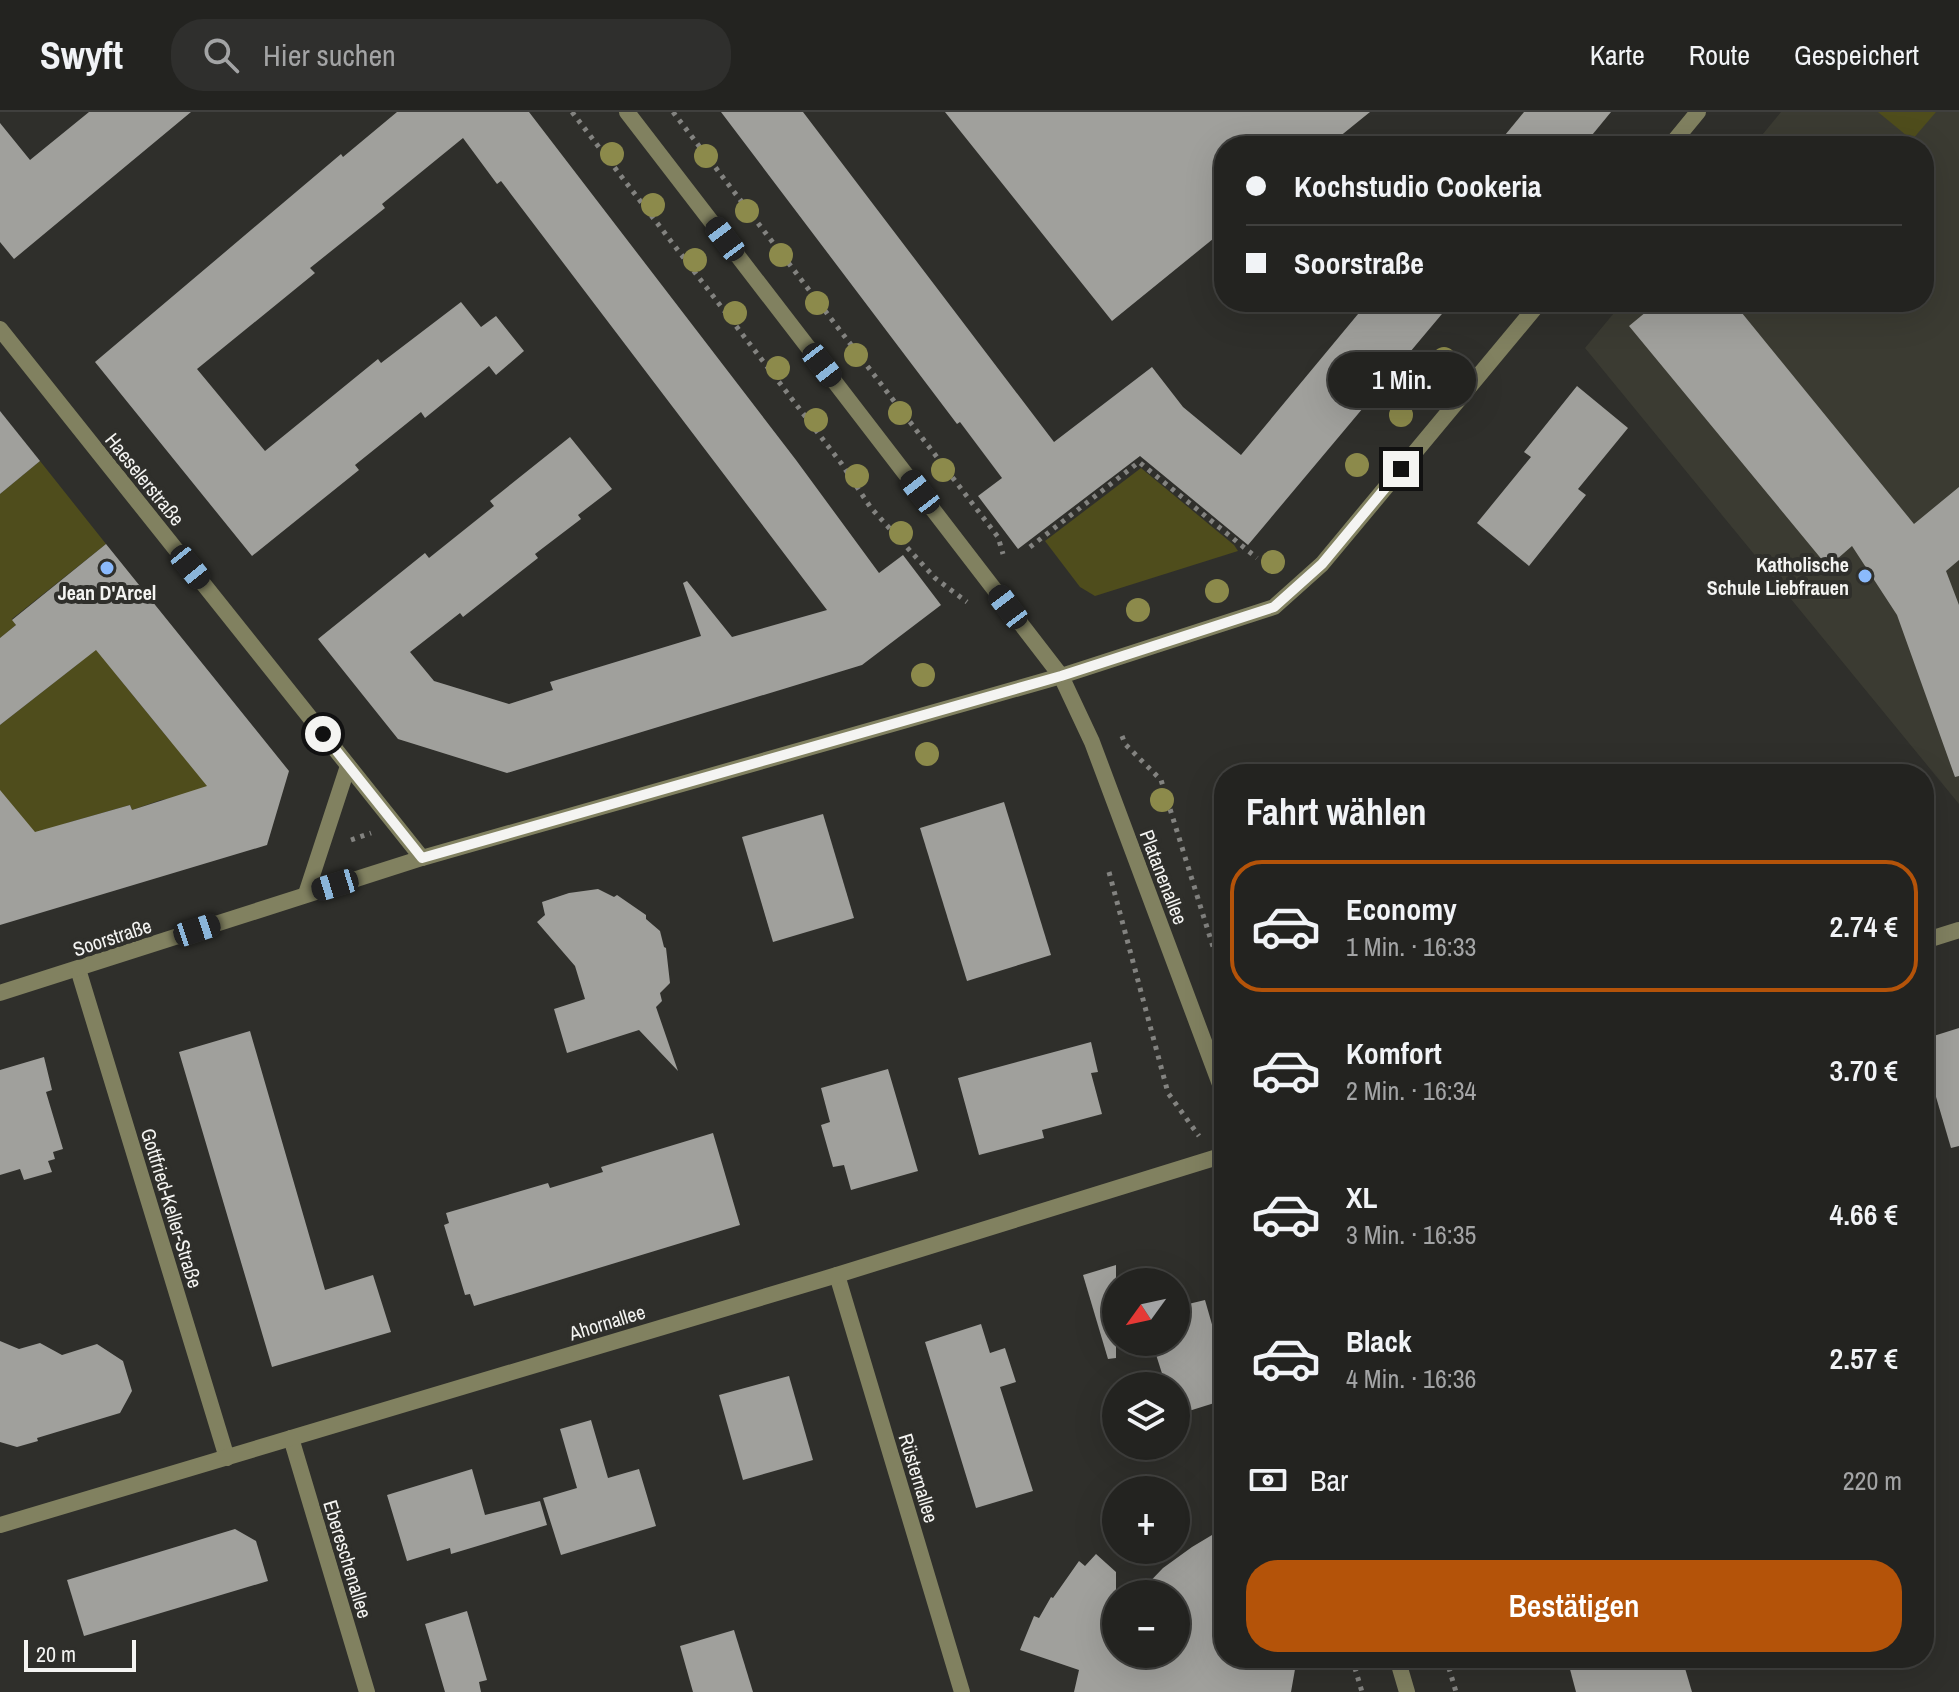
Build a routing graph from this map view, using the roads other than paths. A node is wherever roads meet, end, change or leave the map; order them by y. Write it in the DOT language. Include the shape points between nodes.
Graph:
graph roads {
  1 [pos="627,112"];
  2 [pos="1698,112"];
  3 [pos="1678,136"];
  4 [pos="1532,312"];
  5 [pos="0,329"];
  6 [pos="1061,676"];
  7 [pos="348,766"];
  8 [pos="422,858"];
  9 [pos="306,894"];
  10 [pos="1959,930"];
  11 [pos="1934,938"];
  12 [pos="78,969"];
  13 [pos="0,993"];
  14 [pos="1214,1068"];
  15 [pos="1214,1158"];
  16 [pos="837,1275"];
  17 [pos="291,1438"];
  18 [pos="227,1458"];
  19 [pos="0,1525"];
  20 [pos="1400,1668"];
  21 [pos="367,1692"];
  22 [pos="962,1692"];
  23 [pos="1407,1692"];
  1 -- 6 [label="street, Platanenallee"];
  2 -- 3 [label="street"];
  4 -- 6 [label="street, Soorstraße" via="1322,564 1274,607"];
  5 -- 7 [label="street, Haeselerstraße"];
  6 -- 8 [label="street, Soorstraße"];
  6 -- 14 [label="street, Platanenallee" via="1092,742"];
  7 -- 8 [label="street, Haeselerstraße"];
  7 -- 9 [label="street"];
  8 -- 9 [label="street, Soorstraße"];
  9 -- 12 [label="street, Soorstraße"];
  10 -- 11 [label="street"];
  12 -- 13 [label="street, Soorstraße"];
  12 -- 18 [label="street, Gottfried-Keller-Straße"];
  15 -- 16 [label="street, Ahornallee"];
  16 -- 17 [label="street, Ahornallee"];
  16 -- 22 [label="street, Rüsternallee"];
  17 -- 18 [label="street, Ahornallee"];
  17 -- 21 [label="street, Ebereschenallee"];
  18 -- 19 [label="street, Ahornallee"];
  20 -- 23 [label="street"];
}
